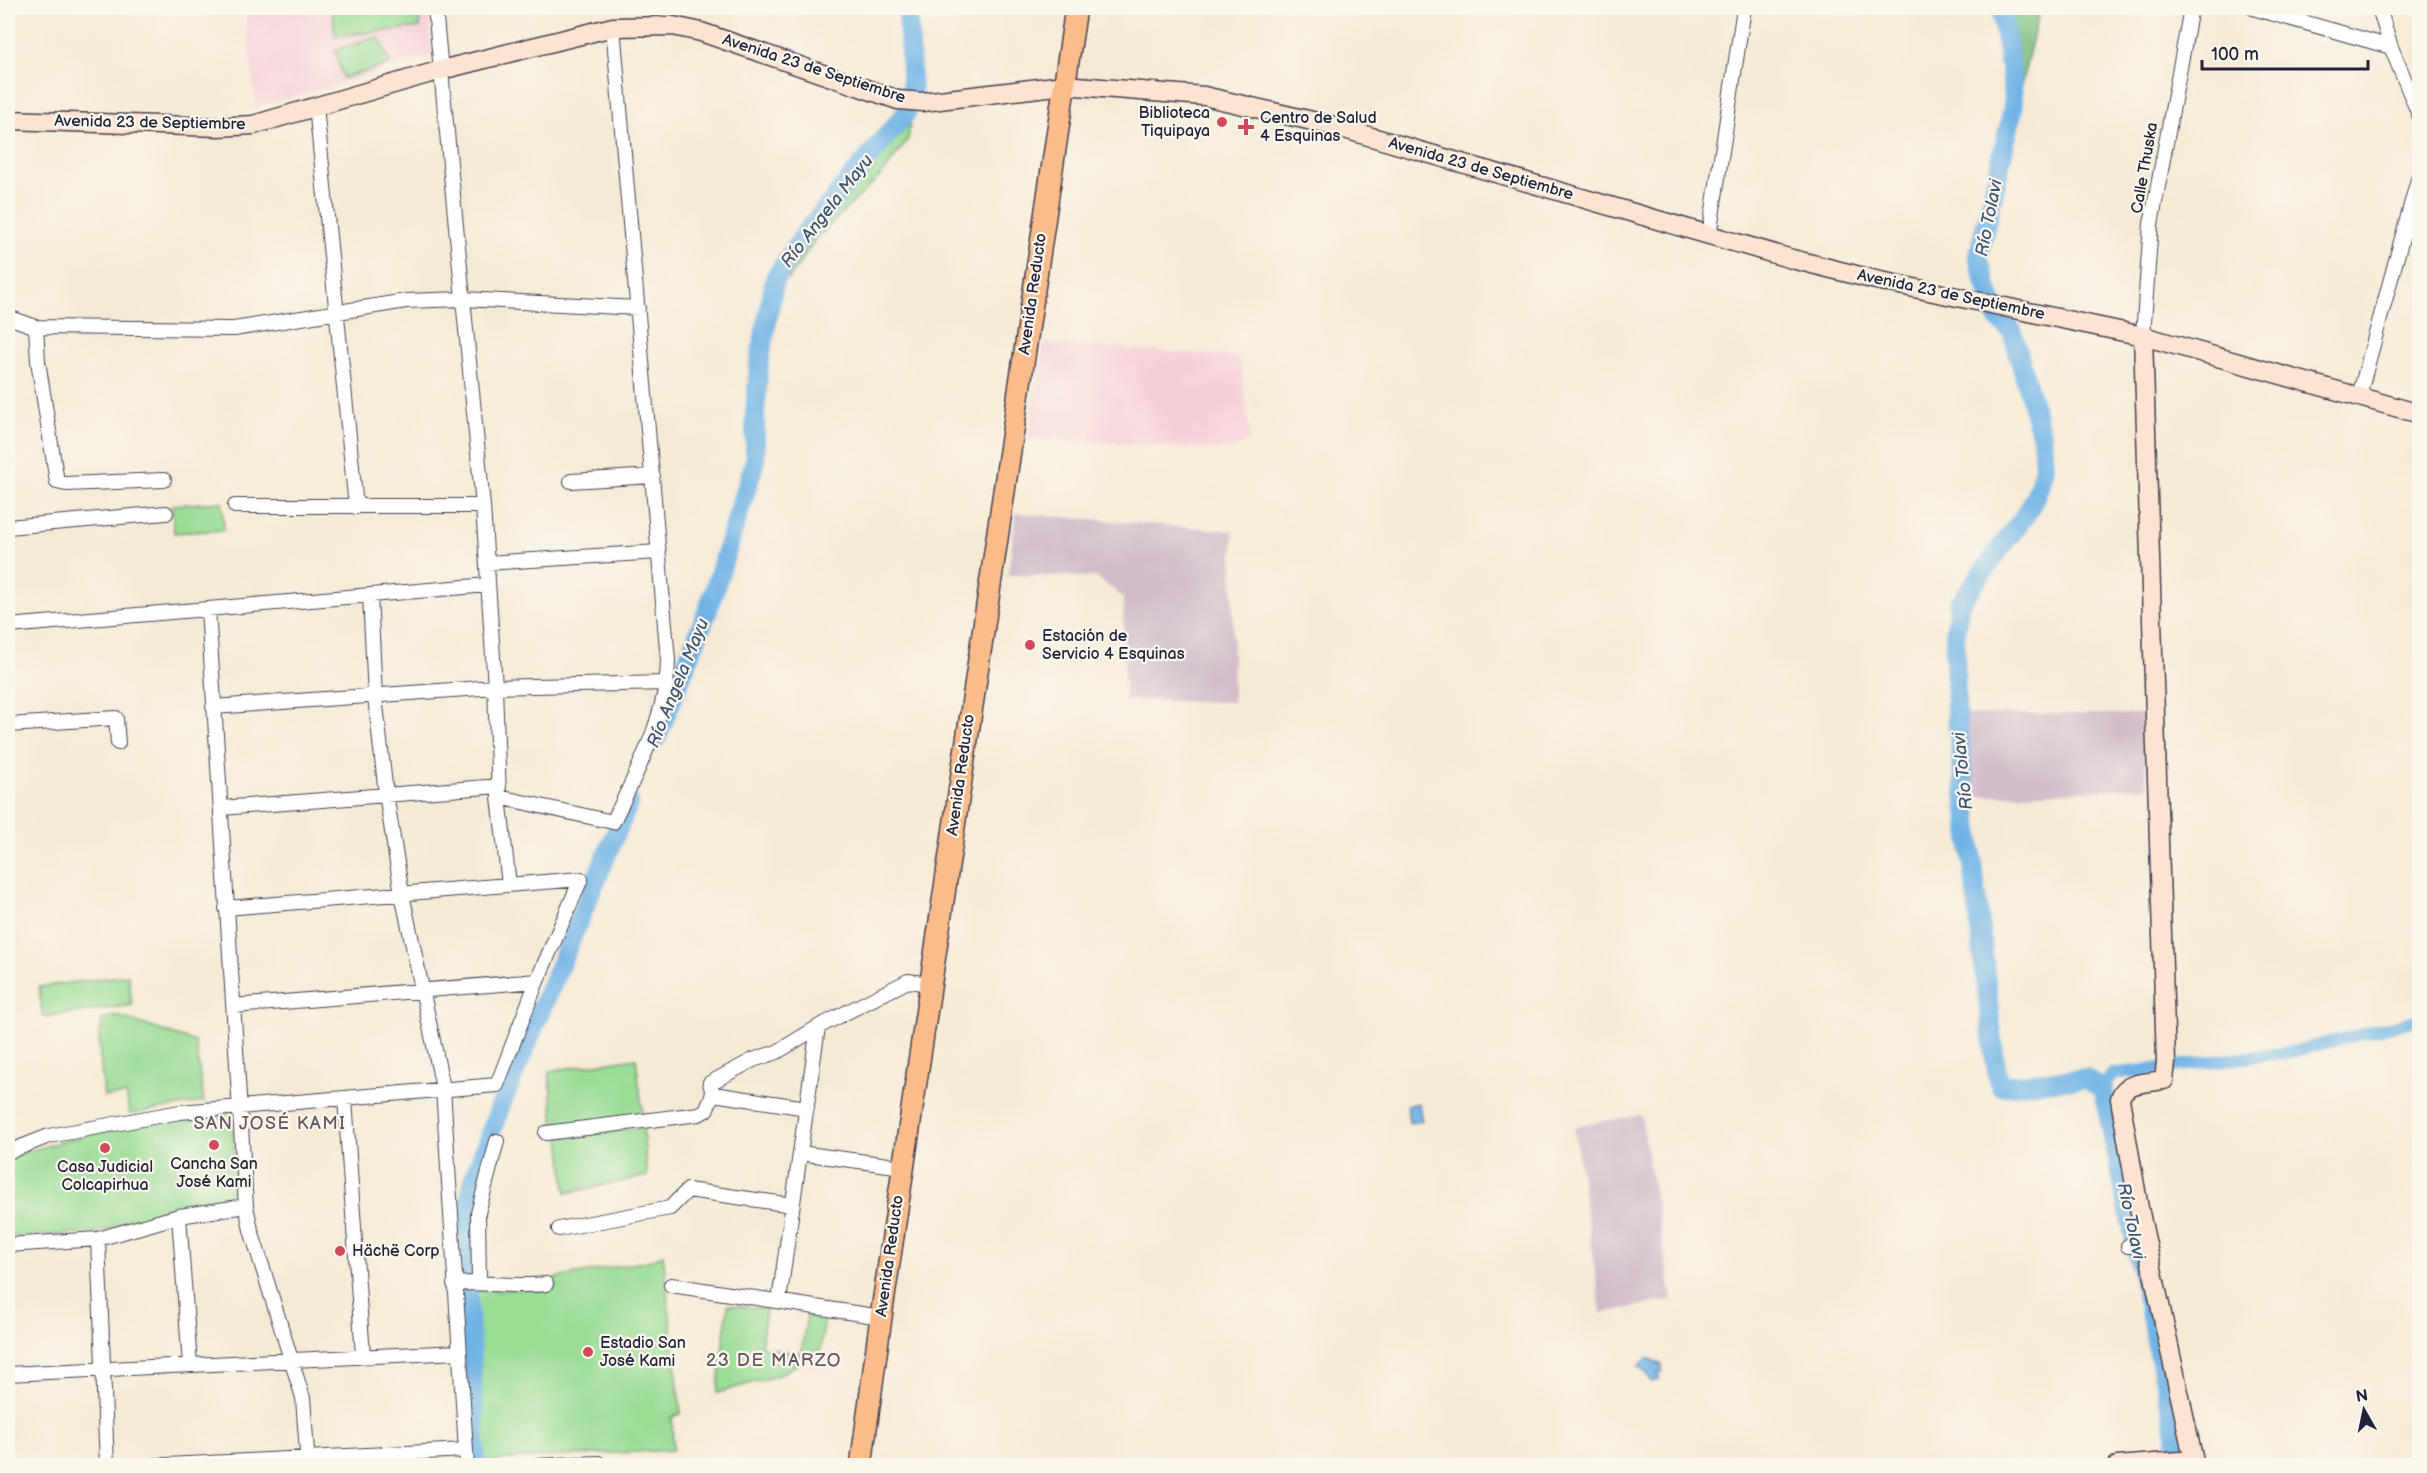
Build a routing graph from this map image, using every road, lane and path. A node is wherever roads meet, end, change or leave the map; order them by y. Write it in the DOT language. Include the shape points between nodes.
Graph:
graph roads {
  1 [pos="435,8"];
  2 [pos="1076,8"];
  3 [pos="1744,8"];
  4 [pos="2191,8"];
  5 [pos="2253,8"];
  6 [pos="2379,8"];
  7 [pos="613,27"];
  8 [pos="2391,47"];
  9 [pos="441,70"];
  10 [pos="1064,85"];
  11 [pos="316,106"];
  12 [pos="2420,117"];
  13 [pos="8,120"];
  14 [pos="2420,172"];
  15 [pos="1709,236"];
  16 [pos="463,299"];
  17 [pos="638,308"];
  18 [pos="336,313"];
  19 [pos="8,317"];
  20 [pos="36,327"];
  21 [pos="2143,336"];
  22 [pos="2359,396"];
  23 [pos="2420,414"];
  24 [pos="652,476"];
  25 [pos="164,480"];
  26 [pos="571,481"];
  27 [pos="235,506"];
  28 [pos="483,506"];
  29 [pos="356,507"];
  30 [pos="166,513"];
  31 [pos="8,526"];
  32 [pos="658,552"];
  33 [pos="487,563"];
  34 [pos="488,585"];
  35 [pos="370,595"];
  36 [pos="208,609"];
  37 [pos="8,626"];
  38 [pos="668,683"];
  39 [pos="495,687"];
  40 [pos="375,697"];
  41 [pos="213,708"];
  42 [pos="8,725"];
  43 [pos="118,743"];
  44 [pos="499,792"];
  45 [pos="386,794"];
  46 [pos="221,808"];
  47 [pos="509,885"];
  48 [pos="402,894"];
  49 [pos="226,908"];
  50 [pos="537,981"];
  51 [pos="930,984"];
  52 [pos="423,990"];
  53 [pos="234,1006"];
  54 [pos="818,1027"];
  55 [pos="443,1088"];
  56 [pos="713,1094"];
  57 [pos="345,1099"];
  58 [pos="241,1105"];
  59 [pos="807,1108"];
  60 [pos="546,1133"];
  61 [pos="497,1141"];
  62 [pos="8,1152"];
  63 [pos="800,1153"];
  64 [pos="903,1167"];
  65 [pos="792,1205"];
  66 [pos="246,1206"];
  67 [pos="179,1216"];
  68 [pos="559,1229"];
  69 [pos="98,1239"];
  70 [pos="8,1245"];
  71 [pos="479,1282"];
  72 [pos="454,1284"];
  73 [pos="546,1284"];
  74 [pos="671,1286"];
  75 [pos="779,1302"];
  76 [pos="881,1317"];
  77 [pos="459,1352"];
  78 [pos="363,1356"];
  79 [pos="291,1360"];
  80 [pos="190,1365"];
  81 [pos="104,1369"];
  82 [pos="8,1374"];
  83 [pos="466,1450"];
  84 [pos="307,1462"];
  85 [pos="2186,1462"];
  86 [pos="598,1463"];
  87 [pos="107,1466"];
  88 [pos="147,1466"];
  89 [pos="467,1466"];
  90 [pos="537,1466"];
  91 [pos="861,1466"];
  92 [pos="2117,1466"];
  1 -- 9 [label="street"];
  2 -- 10 [label="main road, Avenida Reducto"];
  3 -- 15 [label="street"];
  4 -- 21 [label="street, Calle Thuska" via="2151,224"];
  5 -- 8 [label="street"];
  6 -- 8 [label="street"];
  7 -- 9 [label="main road, Avenida 23 de Septiembre"];
  7 -- 10 [label="main road, Avenida 23 de Septiembre" via="673,26 701,32 898,100 923,102"];
  7 -- 17 [label="street"];
  8 -- 12 [label="street"];
  9 -- 11 [label="main road, Avenida 23 de Septiembre"];
  9 -- 16 [label="street"];
  10 -- 15 [label="main road, Avenida 23 de Septiembre" via="1204,96 1317,122"];
  10 -- 51 [label="main road, Avenida Reducto"];
  11 -- 13 [label="main road, Avenida 23 de Septiembre" via="253,125 218,127"];
  11 -- 18 [label="street"];
  14 -- 22 [label="street"];
  15 -- 21 [label="main road, Avenida 23 de Septiembre" via="1876,280"];
  16 -- 17 [label="street"];
  16 -- 18 [label="street" via="406,301"];
  16 -- 28 [label="street"];
  17 -- 24 [label="street"];
  18 -- 20 [label="street" via="234,329"];
  18 -- 29 [label="street"];
  19 -- 20 [label="street"];
  20 -- 25 [label="street" via="57,482"];
  21 -- 22 [label="main road, Avenida 23 de Septiembre"];
  21 -- 85 [label="main road" via="2166,1068 2164,1080 2127,1086 2120,1099 2138,1246"];
  22 -- 23 [label="main road, Avenida 23 de Septiembre"];
  24 -- 26 [label="street"];
  24 -- 32 [label="street"];
  27 -- 29 [label="street"];
  28 -- 29 [label="street"];
  28 -- 33 [label="street"];
  30 -- 31 [label="street"];
  32 -- 33 [label="street"];
  32 -- 38 [label="street"];
  33 -- 34 [label="street"];
  34 -- 35 [label="street"];
  34 -- 39 [label="street"];
  35 -- 36 [label="street"];
  35 -- 40 [label="street"];
  36 -- 37 [label="street"];
  36 -- 41 [label="street"];
  38 -- 39 [label="street"];
  38 -- 44 [label="street" via="645,754 613,822"];
  39 -- 40 [label="street"];
  39 -- 44 [label="street"];
  40 -- 41 [label="street"];
  40 -- 45 [label="street"];
  41 -- 46 [label="street"];
  42 -- 43 [label="street" via="116,718"];
  44 -- 45 [label="street"];
  44 -- 47 [label="street"];
  45 -- 46 [label="street"];
  45 -- 48 [label="street"];
  46 -- 49 [label="street"];
  47 -- 48 [label="street"];
  47 -- 50 [label="street" via="581,879"];
  48 -- 49 [label="street"];
  48 -- 52 [label="street"];
  49 -- 53 [label="street"];
  50 -- 52 [label="street"];
  50 -- 55 [label="street" via="496,1084"];
  51 -- 54 [label="street" via="908,981"];
  51 -- 64 [label="main road, Avenida Reducto"];
  52 -- 53 [label="street"];
  52 -- 55 [label="street"];
  53 -- 58 [label="street"];
  54 -- 56 [label="street" via="777,1052 710,1083"];
  54 -- 59 [label="street"];
  55 -- 57 [label="street"];
  55 -- 72 [label="street"];
  56 -- 59 [label="street"];
  56 -- 60 [label="street" via="706,1110 699,1114"];
  57 -- 58 [label="street"];
  57 -- 78 [label="street"];
  58 -- 62 [label="street" via="49,1136"];
  58 -- 66 [label="street"];
  59 -- 63 [label="street"];
  61 -- 71 [label="street" via="478,1213"];
  63 -- 64 [label="street"];
  63 -- 65 [label="street"];
  64 -- 76 [label="main road, Avenida Reducto"];
  65 -- 68 [label="street" via="688,1190 670,1208"];
  65 -- 75 [label="street"];
  66 -- 67 [label="street"];
  66 -- 79 [label="street"];
  67 -- 69 [label="street"];
  67 -- 80 [label="street"];
  69 -- 70 [label="street"];
  69 -- 81 [label="street"];
  71 -- 72 [label="street"];
  71 -- 73 [label="street" via="519,1287"];
  72 -- 77 [label="street"];
  74 -- 75 [label="street"];
  75 -- 76 [label="street"];
  76 -- 91 [label="main road, Avenida Reducto"];
  77 -- 78 [label="street"];
  77 -- 83 [label="street"];
  78 -- 79 [label="street"];
  79 -- 80 [label="street"];
  79 -- 84 [label="street" via="303,1398"];
  80 -- 81 [label="street"];
  81 -- 82 [label="street"];
  81 -- 87 [label="street"];
  83 -- 84 [label="street"];
  83 -- 89 [label="street"];
  84 -- 88 [label="street"];
  85 -- 92 [label="main road"];
  86 -- 90 [label="street"];
}
